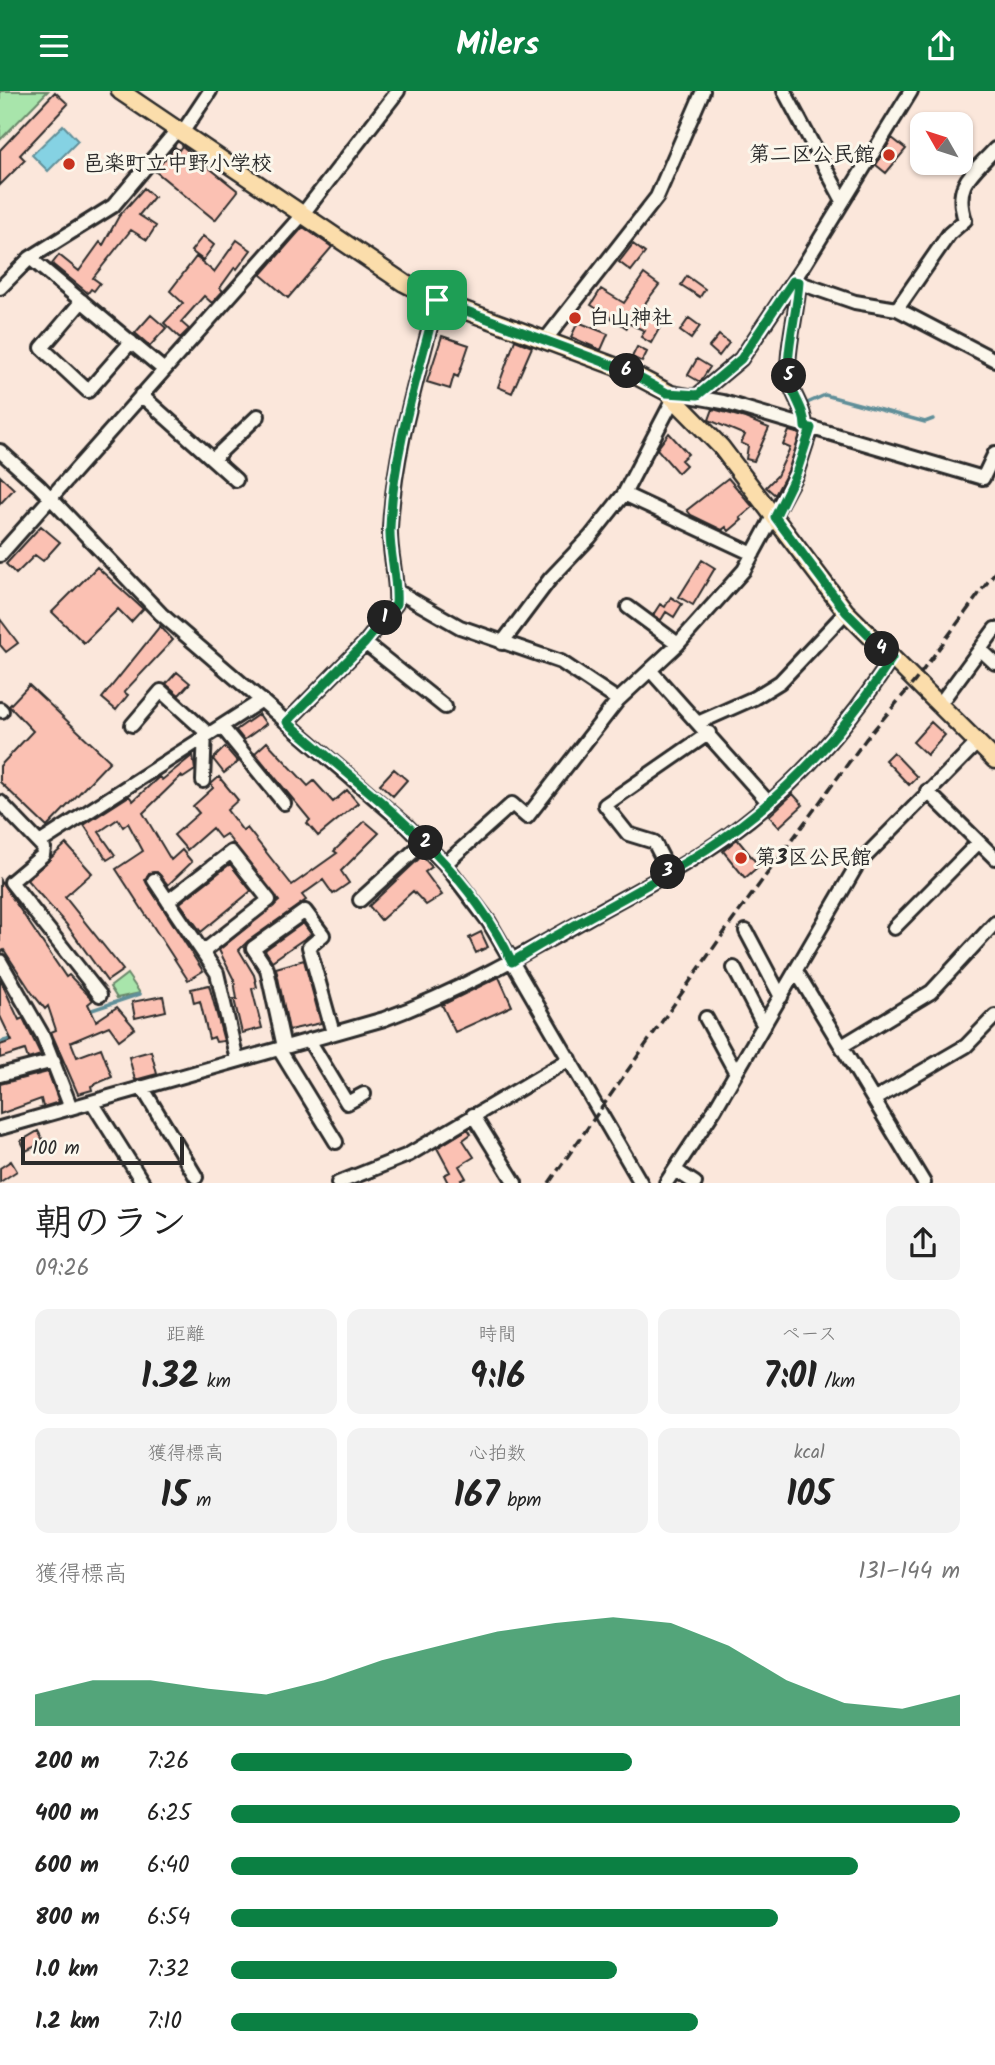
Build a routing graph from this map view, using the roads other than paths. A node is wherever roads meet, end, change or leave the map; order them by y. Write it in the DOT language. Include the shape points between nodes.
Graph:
graph roads {
  1 [pos="120,91"];
  2 [pos="210,91"];
  3 [pos="398,91"];
  4 [pos="703,91"];
  5 [pos="784,91"];
  6 [pos="911,91"];
  7 [pos="180,132"];
  8 [pos="995,149"];
  9 [pos="843,201"];
  10 [pos="302,215"];
  11 [pos="30,258"];
  12 [pos="796,282"];
  13 [pos="0,288"];
  14 [pos="437,300"];
  15 [pos="82,301"];
  16 [pos="898,309"];
  17 [pos="546,339"];
  18 [pos="131,342"];
  19 [pos="995,360"];
  20 [pos="163,369"];
  21 [pos="141,395"];
  22 [pos="671,395"];
  23 [pos="698,395"];
  24 [pos="258,416"];
  25 [pos="808,427"];
  26 [pos="0,451"];
  27 [pos="995,453"];
  28 [pos="213,459"];
  29 [pos="236,479"];
  30 [pos="624,494"];
  31 [pos="50,498"];
  32 [pos="775,517"];
  33 [pos="753,554"];
  34 [pos="0,555"];
  35 [pos="397,591"];
  36 [pos="628,607"];
  37 [pos="846,612"];
  38 [pos="995,629"];
  39 [pos="365,643"];
  40 [pos="502,643"];
  41 [pos="678,644"];
  42 [pos="980,649"];
  43 [pos="892,658"];
  44 [pos="995,663"];
  45 [pos="651,671"];
  46 [pos="262,700"];
  47 [pos="618,700"];
  48 [pos="939,705"];
  49 [pos="445,707"];
  50 [pos="287,722"];
  51 [pos="700,722"];
  52 [pos="132,725"];
  53 [pos="222,727"];
  54 [pos="709,733"];
  55 [pos="207,736"];
  56 [pos="977,743"];
  57 [pos="995,760"];
  58 [pos="202,781"];
  59 [pos="927,791"];
  60 [pos="0,802"];
  61 [pos="284,803"];
  62 [pos="769,803"];
  63 [pos="41,842"];
  64 [pos="425,842"];
  65 [pos="979,842"];
  66 [pos="995,858"];
  67 [pos="445,864"];
  68 [pos="669,871"];
  69 [pos="154,880"];
  70 [pos="360,900"];
  71 [pos="168,901"];
  72 [pos="995,923"];
  73 [pos="894,927"];
  74 [pos="746,931"];
  75 [pos="204,951"];
  76 [pos="0,961"];
  77 [pos="512,962"];
  78 [pos="734,968"];
  79 [pos="796,971"];
  80 [pos="100,995"];
  81 [pos="781,997"];
  82 [pos="995,1016"];
  83 [pos="706,1018"];
  84 [pos="764,1026"];
  85 [pos="332,1033"];
  86 [pos="309,1040"];
  87 [pos="842,1046"];
  88 [pos="282,1048"];
  89 [pos="570,1059"];
  90 [pos="237,1060"];
  91 [pos="54,1061"];
  92 [pos="736,1073"];
  93 [pos="0,1075"];
  94 [pos="142,1087"];
  95 [pos="364,1094"];
  96 [pos="875,1099"];
  97 [pos="92,1102"];
  98 [pos="71,1108"];
  99 [pos="474,1115"];
  100 [pos="0,1128"];
  101 [pos="336,1142"];
  102 [pos="675,1170"];
  103 [pos="196,1177"];
  104 [pos="143,1183"];
  105 [pos="338,1183"];
  106 [pos="515,1183"];
  107 [pos="641,1183"];
  108 [pos="666,1183"];
  109 [pos="695,1183"];
  110 [pos="924,1183"];
  1 -- 7 [label="main road"];
  2 -- 7 [label="street"];
  3 -- 10 [label="street"];
  4 -- 17 [label="street" via="657,197"];
  5 -- 9 [label="street"];
  6 -- 9 [label="street"];
  7 -- 10 [label="main road"];
  7 -- 11 [label="street" via="113,206"];
  8 -- 16 [label="street" via="962,185 960,203 965,220 949,234"];
  9 -- 12 [label="street"];
  10 -- 14 [label="main road" via="376,266"];
  10 -- 20 [label="street"];
  11 -- 13 [label="street"];
  11 -- 15 [label="street"];
  12 -- 16 [label="street" via="855,302"];
  12 -- 23 [label="street" via="741,359"];
  12 -- 25 [label="street" via="788,371 791,390"];
  14 -- 17 [label="main road"];
  14 -- 35 [label="street" via="394,487 390,530"];
  15 -- 18 [label="street"];
  15 -- 18 [label="street" via="42,348 88,391"];
  16 -- 19 [label="street"];
  17 -- 22 [label="main road" via="625,370"];
  18 -- 20 [label="street"];
  20 -- 21 [label="street"];
  21 -- 28 [label="street"];
  21 -- 31 [label="street"];
  22 -- 23 [label="street"];
  22 -- 30 [label="street"];
  22 -- 32 [label="main road" via="721,447"];
  23 -- 25 [label="street"];
  24 -- 28 [label="street"];
  25 -- 27 [label="street" via="983,478"];
  25 -- 32 [label="street" via="796,474"];
  26 -- 31 [label="street"];
  28 -- 29 [label="street"];
  30 -- 33 [label="street"];
  30 -- 40 [label="street"];
  31 -- 34 [label="street"];
  31 -- 46 [label="street" via="161,614"];
  32 -- 33 [label="street"];
  32 -- 37 [label="main road"];
  33 -- 41 [label="street"];
  35 -- 39 [label="street" via="396,604"];
  35 -- 40 [label="street" via="460,627"];
  36 -- 41 [label="street"];
  37 -- 43 [label="main road"];
  37 -- 51 [label="street" via="780,682"];
  38 -- 42 [label="street"];
  39 -- 49 [label="street"];
  39 -- 50 [label="street"];
  40 -- 47 [label="street" via="561,662"];
  41 -- 45 [label="street"];
  42 -- 44 [label="street"];
  42 -- 48 [label="street"];
  43 -- 48 [label="main road"];
  43 -- 62 [label="street" via="839,732"];
  45 -- 47 [label="street"];
  45 -- 51 [label="street"];
  46 -- 50 [label="street"];
  46 -- 53 [label="street"];
  47 -- 67 [label="street" via="527,817 512,804"];
  48 -- 56 [label="main road"];
  50 -- 64 [label="street"];
  51 -- 54 [label="street"];
  52 -- 55 [label="street" via="161,691"];
  53 -- 55 [label="street"];
  53 -- 61 [label="street"];
  54 -- 62 [label="street"];
  54 -- 68 [label="street" via="605,805 628,834 654,842"];
  55 -- 58 [label="street"];
  55 -- 63 [label="street"];
  56 -- 57 [label="main road"];
  56 -- 59 [label="street"];
  59 -- 65 [label="street"];
  59 -- 79 [label="street" via="857,865"];
  60 -- 63 [label="street"];
  62 -- 68 [label="street"];
  63 -- 80 [label="street" via="43,855 11,882"];
  64 -- 67 [label="street"];
  64 -- 70 [label="street"];
  65 -- 66 [label="street"];
  65 -- 73 [label="street"];
  67 -- 77 [label="street"];
  68 -- 77 [label="street"];
  69 -- 71 [label="street"];
  71 -- 75 [label="street"];
  71 -- 75 [label="street" via="231,852 270,900"];
  72 -- 87 [label="street" via="931,992"];
  74 -- 81 [label="street"];
  75 -- 90 [label="street" via="217,974"];
  76 -- 91 [label="street"];
  77 -- 85 [label="street" via="430,1002"];
  77 -- 89 [label="street"];
  78 -- 84 [label="street"];
  79 -- 81 [label="street"];
  79 -- 87 [label="street"];
  81 -- 84 [label="street"];
  82 -- 96 [label="street" via="966,1046"];
  83 -- 92 [label="street"];
  84 -- 92 [label="street"];
  85 -- 86 [label="street"];
  85 -- 88 [label="street" via="309,947 323,935 305,911 253,949 267,969"];
  86 -- 88 [label="street"];
  86 -- 95 [label="street" via="347,1103"];
  87 -- 96 [label="street"];
  88 -- 90 [label="street"];
  88 -- 101 [label="street"];
  89 -- 99 [label="street"];
  89 -- 107 [label="street"];
  90 -- 94 [label="street"];
  91 -- 93 [label="street"];
  91 -- 98 [label="street"];
  92 -- 102 [label="street"];
  94 -- 97 [label="street"];
  94 -- 103 [label="street"];
  96 -- 110 [label="street"];
  97 -- 98 [label="street"];
  97 -- 104 [label="street"];
  98 -- 100 [label="street"];
  99 -- 105 [label="street" via="408,1155"];
  99 -- 106 [label="street"];
  102 -- 108 [label="street"];
  102 -- 109 [label="street"];
}
